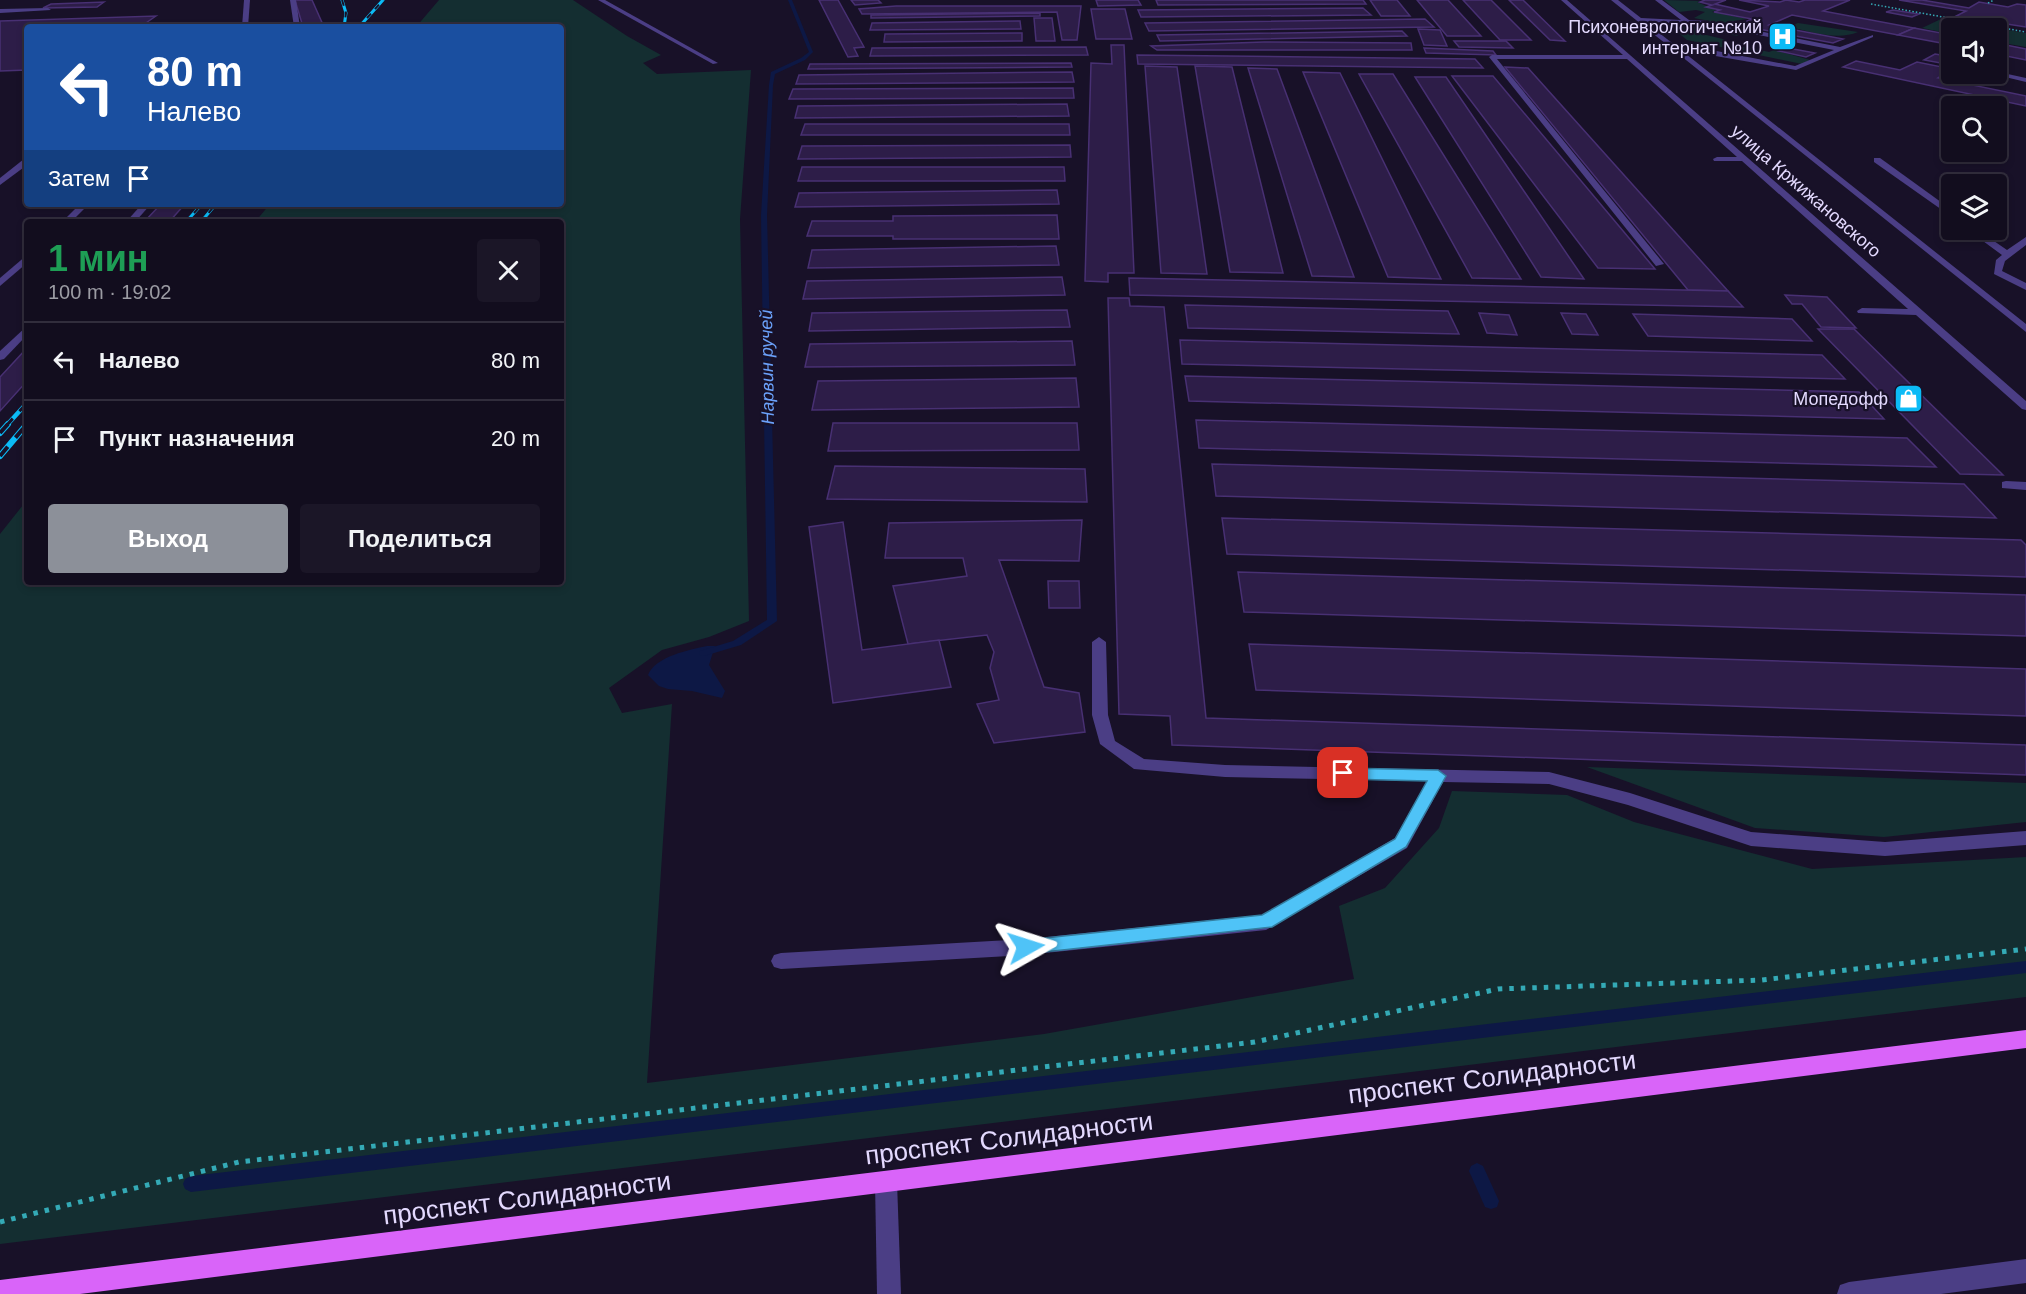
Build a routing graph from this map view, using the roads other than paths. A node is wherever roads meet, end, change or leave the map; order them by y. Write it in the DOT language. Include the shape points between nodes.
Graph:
graph roads {
  1 [pos="247,0"];
  2 [pos="293,0"];
  3 [pos="601,0"];
  4 [pos="1564,0"];
  5 [pos="1614,0"];
  6 [pos="1658,0"];
  7 [pos="48,10"];
  8 [pos="0,11"];
  9 [pos="1639,20"];
  10 [pos="1686,21"];
  11 [pos="244,24"];
  12 [pos="297,24"];
  13 [pos="1871,36"];
  14 [pos="1674,48"];
  15 [pos="1841,49"];
  16 [pos="1628,57"];
  17 [pos="715,63"];
  18 [pos="2007,76"];
  19 [pos="2026,80"];
  20 [pos="1717,159"];
  21 [pos="1744,159"];
  22 [pos="1876,160"];
  23 [pos="24,163"];
  24 [pos="0,182"];
  25 [pos="1941,206"];
  26 [pos="82,207"];
  27 [pos="144,207"];
  28 [pos="69,219"];
  29 [pos="133,219"];
  30 [pos="1987,240"];
  31 [pos="2026,240"];
  32 [pos="2008,255"];
  33 [pos="24,261"];
  34 [pos="1659,264"];
  35 [pos="0,283"];
  36 [pos="2026,287"];
  37 [pos="1863,311"];
  38 [pos="1918,312"];
  39 [pos="2026,329"];
  40 [pos="24,332"];
  41 [pos="0,357"];
  42 [pos="2026,407"];
  43 [pos="2006,485"];
  44 [pos="2026,486"];
  45 [pos="1100,642"];
  46 [pos="1438,776"];
  47 [pos="2026,838"];
  48 [pos="781,961"];
  49 [pos="2026,1039"];
  50 [pos="886,1182"];
  51 [pos="2026,1271"];
  52 [pos="0,1292"];
  53 [pos="889,1294"];
  54 [pos="1849,1294"];
  1 -- 11 [label="street"];
  2 -- 12 [label="street"];
  3 -- 17 [label="street"];
  4 -- 16 [label="street, улица Кржижановского"];
  5 -- 9 [label="street, улица Кржижановского"];
  6 -- 10 [label="street"];
  7 -- 8 [label="street"];
  9 -- 10 [label="street"];
  9 -- 14 [label="street, улица Кржижановского"];
  10 -- 15 [label="street"];
  13 -- 15 [label="street"];
  14 -- 15 [label="street" via="1796,68"];
  14 -- 39 [label="street, улица Кржижановского"];
  16 -- 21 [label="street, улица Кржижановского"];
  16 -- 34 [label="street" via="1492,57"];
  18 -- 19 [label="street"];
  20 -- 21 [label="street"];
  21 -- 38 [label="street, улица Кржижановского"];
  22 -- 25 [label="street"];
  23 -- 24 [label="street"];
  26 -- 28 [label="street"];
  27 -- 29 [label="street"];
  30 -- 32 [label="street"];
  31 -- 32 [label="street"];
  32 -- 36 [label="street" via="1997,272"];
  33 -- 35 [label="street"];
  37 -- 38 [label="street"];
  38 -- 42 [label="street, улица Кржижановского"];
  40 -- 41 [label="street"];
  43 -- 44 [label="street"];
  45 -- 46 [label="street" via="1100,716 1108,744 1140,765"];
  46 -- 47 [label="street" via="1550,778 1630,799 1751,839 1885,849"];
  46 -- 48 [label="street" via="1401,843 1266,922 1026,947"];
  49 -- 50 [label="main road, проспект Солидарности"];
  50 -- 52 [label="main road, проспект Солидарности"];
  50 -- 53 [label="street"];
  51 -- 54 [label="street"];
}
